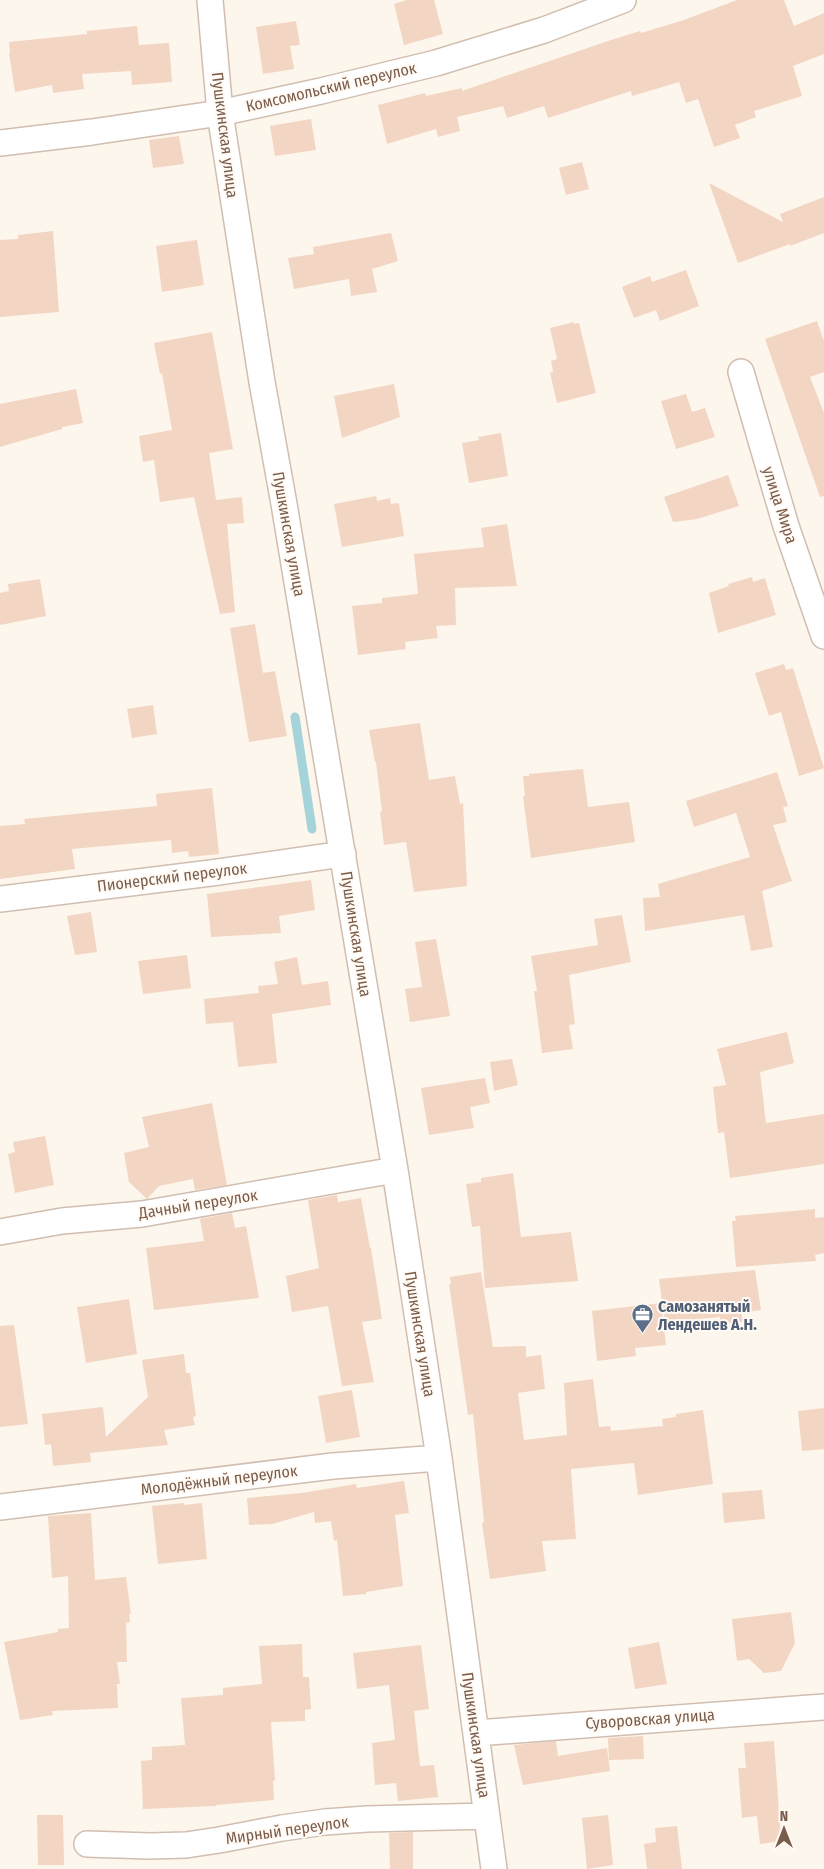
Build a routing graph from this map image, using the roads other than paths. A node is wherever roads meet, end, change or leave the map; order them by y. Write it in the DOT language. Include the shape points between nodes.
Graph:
graph roads {
  1 [pos="210,0"];
  2 [pos="623,0"];
  3 [pos="220,112"];
  4 [pos="0,142"];
  5 [pos="741,372"];
  6 [pos="824,636"];
  7 [pos="343,854"];
  8 [pos="0,899"];
  9 [pos="395,1170"];
  10 [pos="0,1232"];
  11 [pos="439,1458"];
  12 [pos="0,1506"];
  13 [pos="824,1707"];
  14 [pos="476,1733"];
  15 [pos="487,1816"];
  16 [pos="87,1844"];
  17 [pos="494,1869"];
  1 -- 3 [label="street, Пушкинская улица"];
  2 -- 3 [label="street, Комсомольский переулок" via="544,30 436,63"];
  3 -- 4 [label="street, Комсомольский переулок" via="92,132"];
  3 -- 7 [label="street, Пушкинская улица" via="262,382"];
  5 -- 6 [label="street, улица Мира" via="786,526"];
  7 -- 8 [label="street, Пионерский переулок"];
  7 -- 9 [label="street, Пушкинская улица"];
  9 -- 10 [label="street, Дачный переулок" via="142,1214"];
  9 -- 11 [label="street, Пушкинская улица"];
  11 -- 12 [label="street, Молодёжный переулок" via="332,1466"];
  11 -- 14 [label="street, Пушкинская улица"];
  13 -- 14 [label="street, Суворовская улица"];
  14 -- 15 [label="street, Пушкинская улица"];
  15 -- 16 [label="street, Мирный переулок" via="325,1822 186,1844"];
  15 -- 17 [label="street, Пушкинская улица"];
}
